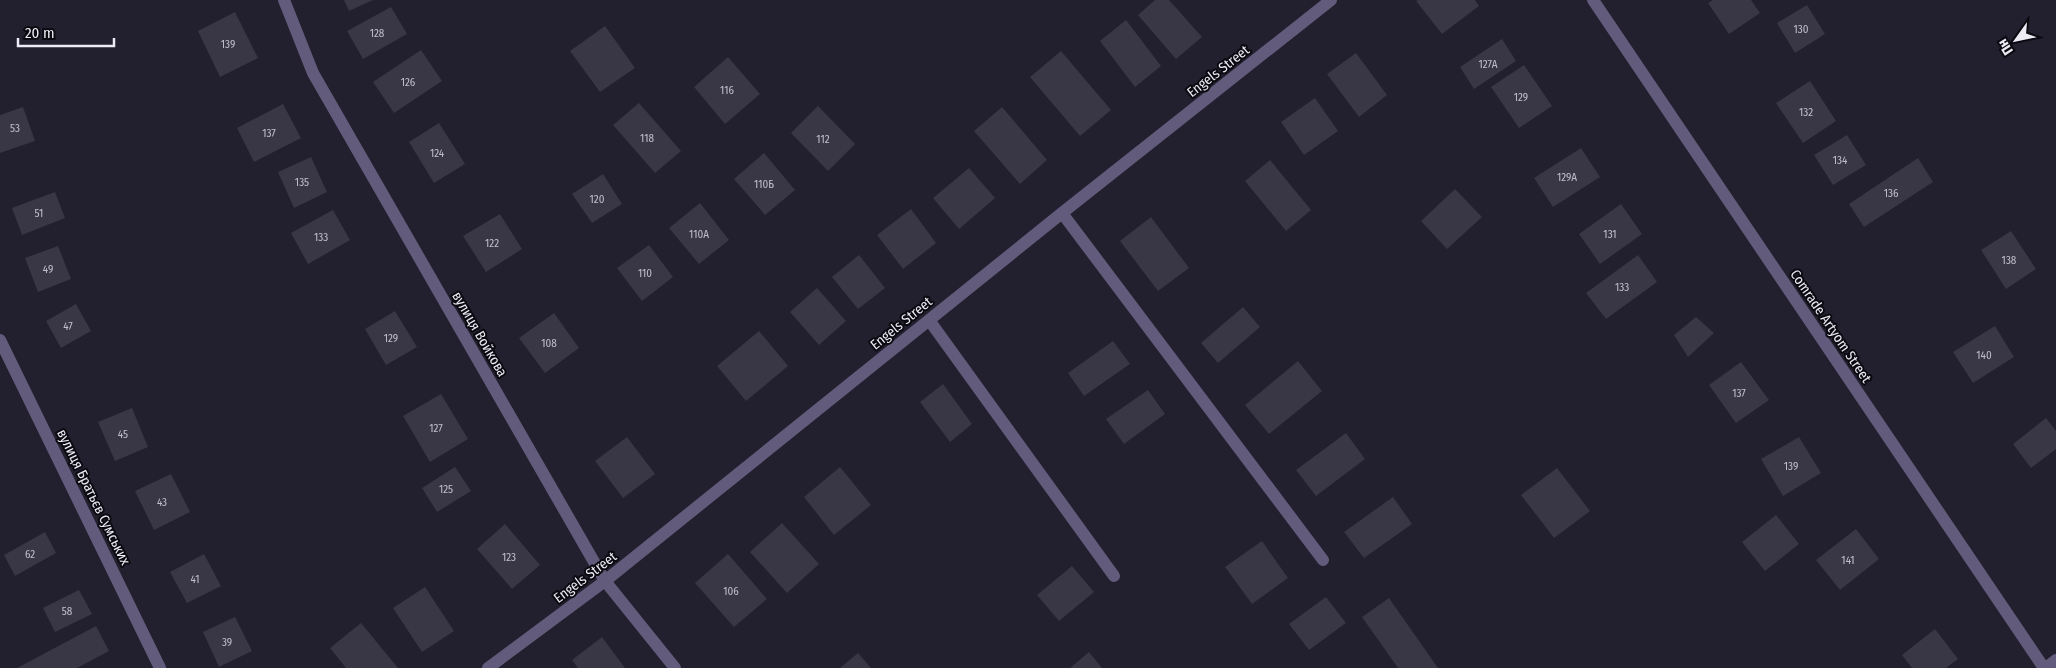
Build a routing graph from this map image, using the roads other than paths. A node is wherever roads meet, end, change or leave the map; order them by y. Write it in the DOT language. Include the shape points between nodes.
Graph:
graph roads {
  1 [pos="284,0"];
  2 [pos="1331,0"];
  3 [pos="1593,0"];
  4 [pos="1062,213"];
  5 [pos="929,320"];
  6 [pos="0,340"];
  7 [pos="1323,560"];
  8 [pos="1114,576"];
  9 [pos="605,581"];
  10 [pos="2056,660"];
  11 [pos="160,668"];
  12 [pos="488,668"];
  13 [pos="675,668"];
  14 [pos="2045,668"];
  1 -- 9 [label="street, вулиця Войкова" via="313,73"];
  2 -- 4 [label="street, Engels Street"];
  3 -- 14 [label="street, Comrade Artyom Street"];
  4 -- 5 [label="street, Engels Street"];
  4 -- 7 [label="street"];
  5 -- 8 [label="street"];
  5 -- 9 [label="street, Engels Street"];
  6 -- 11 [label="street, вулиця Братьєв Сумських"];
  9 -- 12 [label="street, Engels Street"];
  9 -- 13 [label="street, вулиця Войкова"];
  10 -- 14 [label="street"];
}
